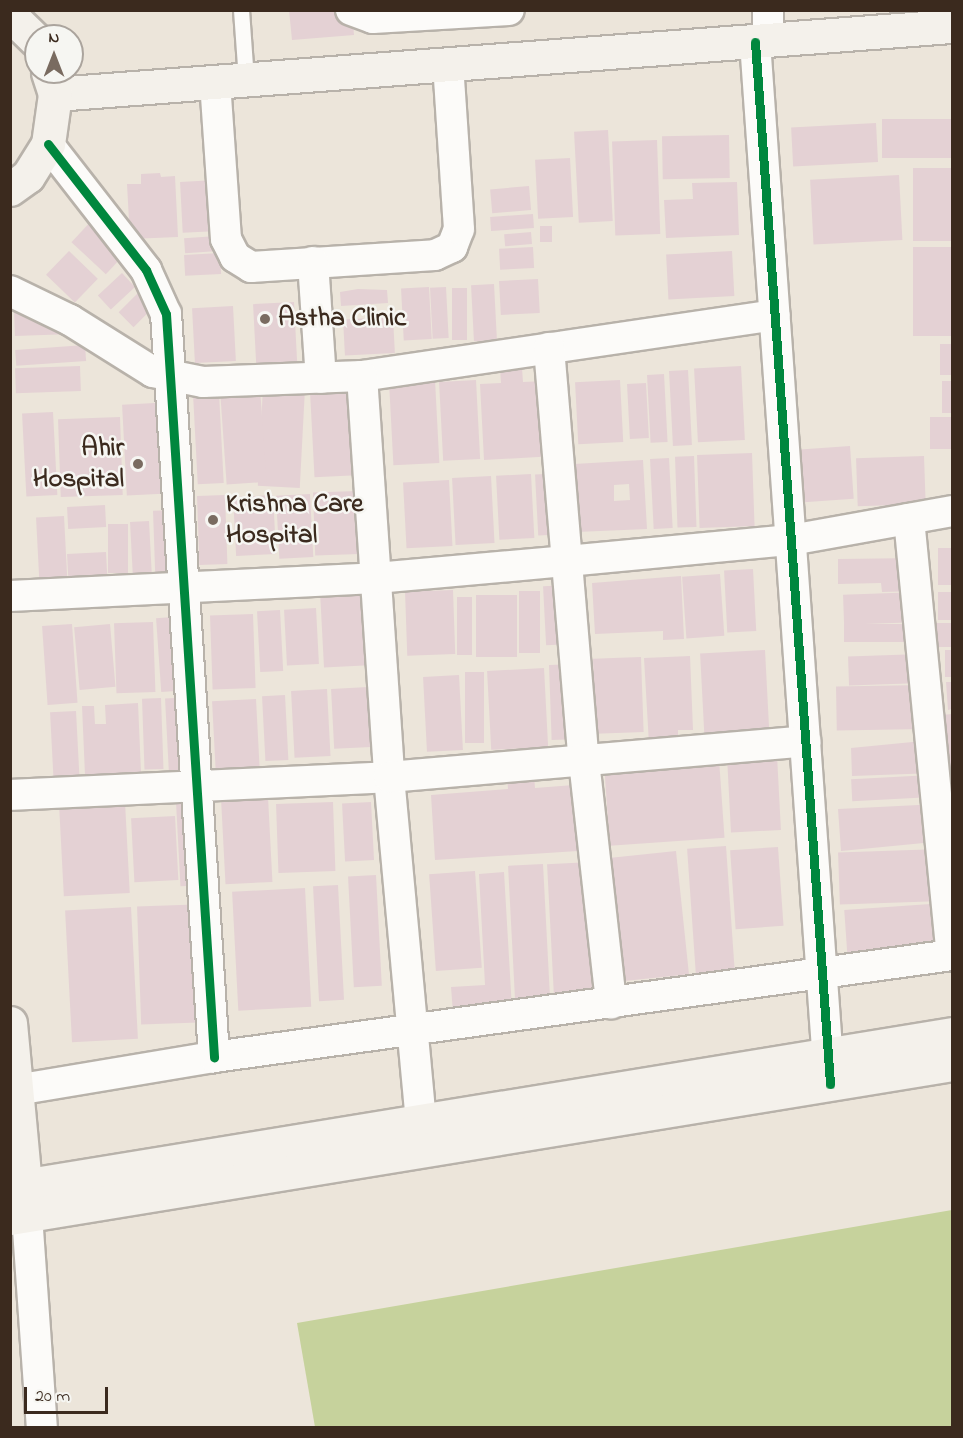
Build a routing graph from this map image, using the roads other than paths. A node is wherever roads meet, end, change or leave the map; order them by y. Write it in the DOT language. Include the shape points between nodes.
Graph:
graph roads {
  1 [pos="241,10"];
  2 [pos="351,10"];
  3 [pos="509,10"];
  4 [pos="432,13"];
  5 [pos="10,15"];
  6 [pos="952,26"];
  7 [pos="24,28"];
  8 [pos="764,31"];
  9 [pos="448,65"];
  10 [pos="231,81"];
  11 [pos="84,83"];
  12 [pos="52,84"];
  13 [pos="48,144"];
  14 [pos="10,189"];
  15 [pos="313,262"];
  16 [pos="10,291"];
  17 [pos="775,315"];
  18 [pos="549,348"];
  19 [pos="362,376"];
  20 [pos="321,378"];
  21 [pos="174,380"];
  22 [pos="952,511"];
  23 [pos="909,519"];
  24 [pos="791,540"];
  25 [pos="567,561"];
  26 [pos="376,578"];
  27 [pos="183,588"];
  28 [pos="10,596"];
  29 [pos="805,741"];
  30 [pos="584,761"];
  31 [pos="389,777"];
  32 [pos="193,787"];
  33 [pos="10,795"];
  34 [pos="952,955"];
  35 [pos="822,975"];
  36 [pos="611,1003"];
  37 [pos="10,1023"];
  38 [pos="410,1034"];
  39 [pos="952,1034"];
  40 [pos="214,1057"];
  41 [pos="952,1064"];
  42 [pos="829,1069"];
  43 [pos="14,1091"];
  44 [pos="421,1121"];
  45 [pos="18,1201"];
  46 [pos="42,1428"];
  1 -- 10 [label="lane"];
  2 -- 4 [label="street" via="373,18"];
  3 -- 4 [label="street"];
  5 -- 7 [label="main road"];
  6 -- 8 [label="main road"];
  8 -- 9 [label="main road"];
  8 -- 17 [label="street"];
  9 -- 10 [label="main road"];
  9 -- 15 [label="street" via="459,228 452,247 435,255"];
  10 -- 11 [label="main road"];
  10 -- 15 [label="street" via="226,239 235,257 251,267"];
  12 -- 13 [label="main road"];
  13 -- 14 [label="main road" via="28,176"];
  13 -- 21 [label="street" via="158,289"];
  15 -- 20 [label="street"];
  16 -- 21 [label="street"];
  17 -- 18 [label="street"];
  17 -- 24 [label="street"];
  18 -- 19 [label="street"];
  18 -- 25 [label="street"];
  19 -- 20 [label="street"];
  19 -- 26 [label="street"];
  20 -- 21 [label="street"];
  21 -- 27 [label="street"];
  22 -- 23 [label="street"];
  23 -- 24 [label="street"];
  23 -- 34 [label="street"];
  24 -- 25 [label="street"];
  24 -- 29 [label="street"];
  25 -- 26 [label="street"];
  25 -- 30 [label="street"];
  26 -- 27 [label="street"];
  26 -- 31 [label="street"];
  27 -- 28 [label="street"];
  27 -- 32 [label="street"];
  29 -- 30 [label="street"];
  29 -- 35 [label="street"];
  30 -- 31 [label="street"];
  30 -- 36 [label="street"];
  31 -- 32 [label="street"];
  31 -- 38 [label="street"];
  32 -- 33 [label="street"];
  32 -- 40 [label="street"];
  34 -- 35 [label="street"];
  35 -- 36 [label="street"];
  35 -- 42 [label="street"];
  36 -- 38 [label="street"];
  37 -- 43 [label="main road"];
  38 -- 40 [label="street"];
  38 -- 44 [label="street"];
  39 -- 42 [label="main road"];
  40 -- 43 [label="street"];
  41 -- 42 [label="main road"];
  42 -- 44 [label="main road"];
  42 -- 45 [label="main road"];
  43 -- 45 [label="main road"];
  44 -- 45 [label="main road"];
  45 -- 46 [label="street"];
}
